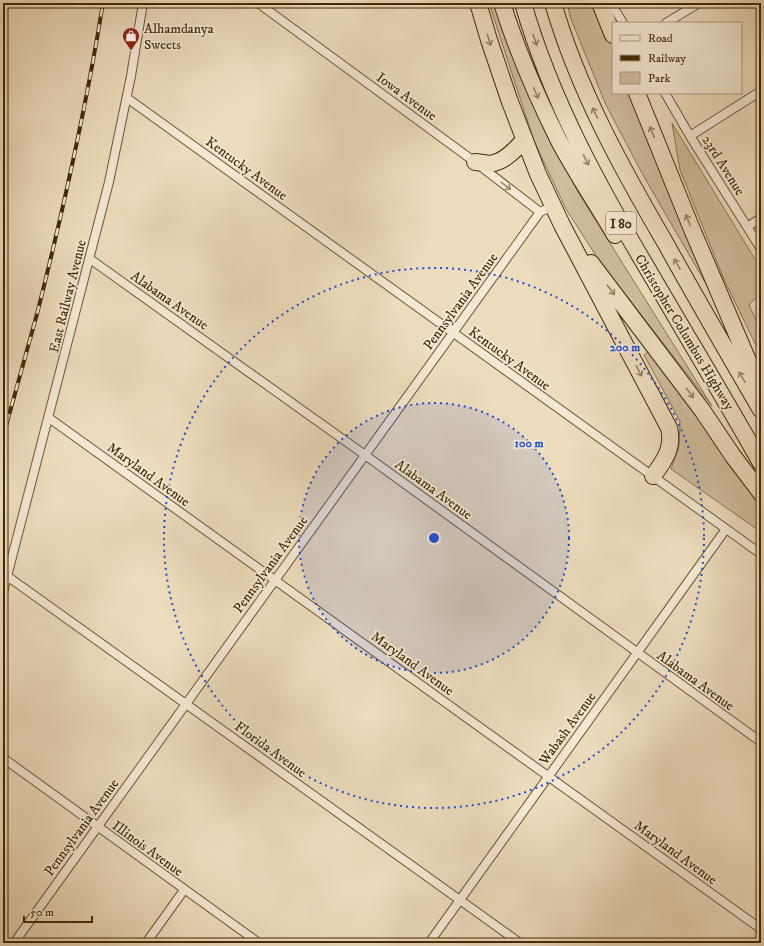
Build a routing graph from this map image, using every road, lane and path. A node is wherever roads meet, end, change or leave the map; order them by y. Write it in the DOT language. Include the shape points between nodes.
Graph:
graph roads {
  1 [pos="143,3"];
  2 [pos="258,3"];
  3 [pos="478,3"];
  4 [pos="502,3"];
  5 [pos="523,3"];
  6 [pos="553,3"];
  7 [pos="600,3"];
  8 [pos="611,3"];
  9 [pos="699,3"];
  10 [pos="622,22"];
  11 [pos="668,22"];
  12 [pos="612,33"];
  13 [pos="761,91"];
  14 [pos="636,94"];
  15 [pos="666,94"];
  16 [pos="127,98"];
  17 [pos="690,136"];
  18 [pos="524,140"];
  19 [pos="475,162"];
  20 [pos="547,209"];
  21 [pos="761,218"];
  22 [pos="562,225"];
  23 [pos="747,227"];
  24 [pos="761,249"];
  25 [pos="90,259"];
  26 [pos="453,333"];
  27 [pos="761,391"];
  28 [pos="761,410"];
  29 [pos="49,418"];
  30 [pos="743,432"];
  31 [pos="364,455"];
  32 [pos="761,463"];
  33 [pos="653,476"];
  34 [pos="761,493"];
  35 [pos="726,529"];
  36 [pos="761,554"];
  37 [pos="7,576"];
  38 [pos="275,580"];
  39 [pos="3,592"];
  40 [pos="637,654"];
  41 [pos="186,704"];
  42 [pos="761,742"];
  43 [pos="3,758"];
  44 [pos="548,777"];
  45 [pos="97,827"];
  46 [pos="184,890"];
  47 [pos="460,900"];
  48 [pos="761,929"];
  49 [pos="14,943"];
  50 [pos="146,943"];
  51 [pos="259,943"];
  52 [pos="429,943"];
  53 [pos="520,943"];
  1 -- 16 [label="street, East Railway Avenue"];
  2 -- 19 [label="street, Iowa Avenue"];
  3 -- 18 [label="highway, one-way"];
  4 -- 30 [label="highway, one-way" via="536,94 560,142 719,408"];
  5 -- 30 [label="highway, Christopher Columbus Highway / I 80, one-way" via="545,67 584,156"];
  28 -- 6 [label="highway, Christopher Columbus Highway / I 80, one-way" via="617,158 580,80"];
  7 -- 12 [label="highway"];
  8 -- 10 [label="street"];
  9 -- 11 [label="street"];
  13 -- 17 [label="street"];
  27 -- 14 [label="highway, one-way"];
  15 -- 17 [label="street, 23rd Avenue"];
  16 -- 25 [label="street, East Railway Avenue" via="110,182"];
  16 -- 26 [label="street, Kentucky Avenue"];
  17 -- 23 [label="street, 23rd Avenue"];
  18 -- 19 [label="highway" via="506,157 493,164"];
  18 -- 20 [label="highway"];
  19 -- 20 [label="street, Iowa Avenue, one-way"];
  20 -- 22 [label="highway"];
  20 -- 26 [label="street, Pennsylvania Avenue"];
  21 -- 23 [label="street"];
  22 -- 33 [label="highway, one-way" via="669,428 669,450 664,462"];
  22 -- 34 [label="highway, one-way" via="702,410"];
  23 -- 24 [label="street, 23rd Avenue"];
  25 -- 29 [label="street, East Railway Avenue"];
  25 -- 31 [label="street, Alabama Avenue"];
  26 -- 31 [label="street, Pennsylvania Avenue"];
  26 -- 33 [label="street, Kentucky Avenue"];
  29 -- 37 [label="street, East Railway Avenue"];
  29 -- 38 [label="street, Maryland Avenue"];
  30 -- 32 [label="highway, Christopher Columbus Highway / I 80"];
  31 -- 38 [label="street, Pennsylvania Avenue"];
  31 -- 40 [label="street, Alabama Avenue"];
  33 -- 35 [label="street, Kentucky Avenue"];
  35 -- 36 [label="street, Kentucky Avenue"];
  35 -- 40 [label="street, Wabash Avenue"];
  37 -- 39 [label="street, East Railway Avenue"];
  37 -- 41 [label="street, Florida Avenue"];
  38 -- 41 [label="street, Pennsylvania Avenue"];
  38 -- 44 [label="street, Maryland Avenue"];
  40 -- 42 [label="street, Alabama Avenue"];
  40 -- 44 [label="street, Wabash Avenue"];
  41 -- 45 [label="street, Pennsylvania Avenue"];
  41 -- 47 [label="street, Florida Avenue"];
  43 -- 45 [label="street, Illinois Avenue"];
  44 -- 47 [label="street, Wabash Avenue"];
  44 -- 48 [label="street, Maryland Avenue"];
  45 -- 46 [label="street, Illinois Avenue"];
  45 -- 49 [label="street, Pennsylvania Avenue"];
  46 -- 50 [label="street"];
  46 -- 51 [label="street, Illinois Avenue"];
  47 -- 52 [label="street, Wabash Avenue"];
  47 -- 53 [label="street, Florida Avenue"];
}
